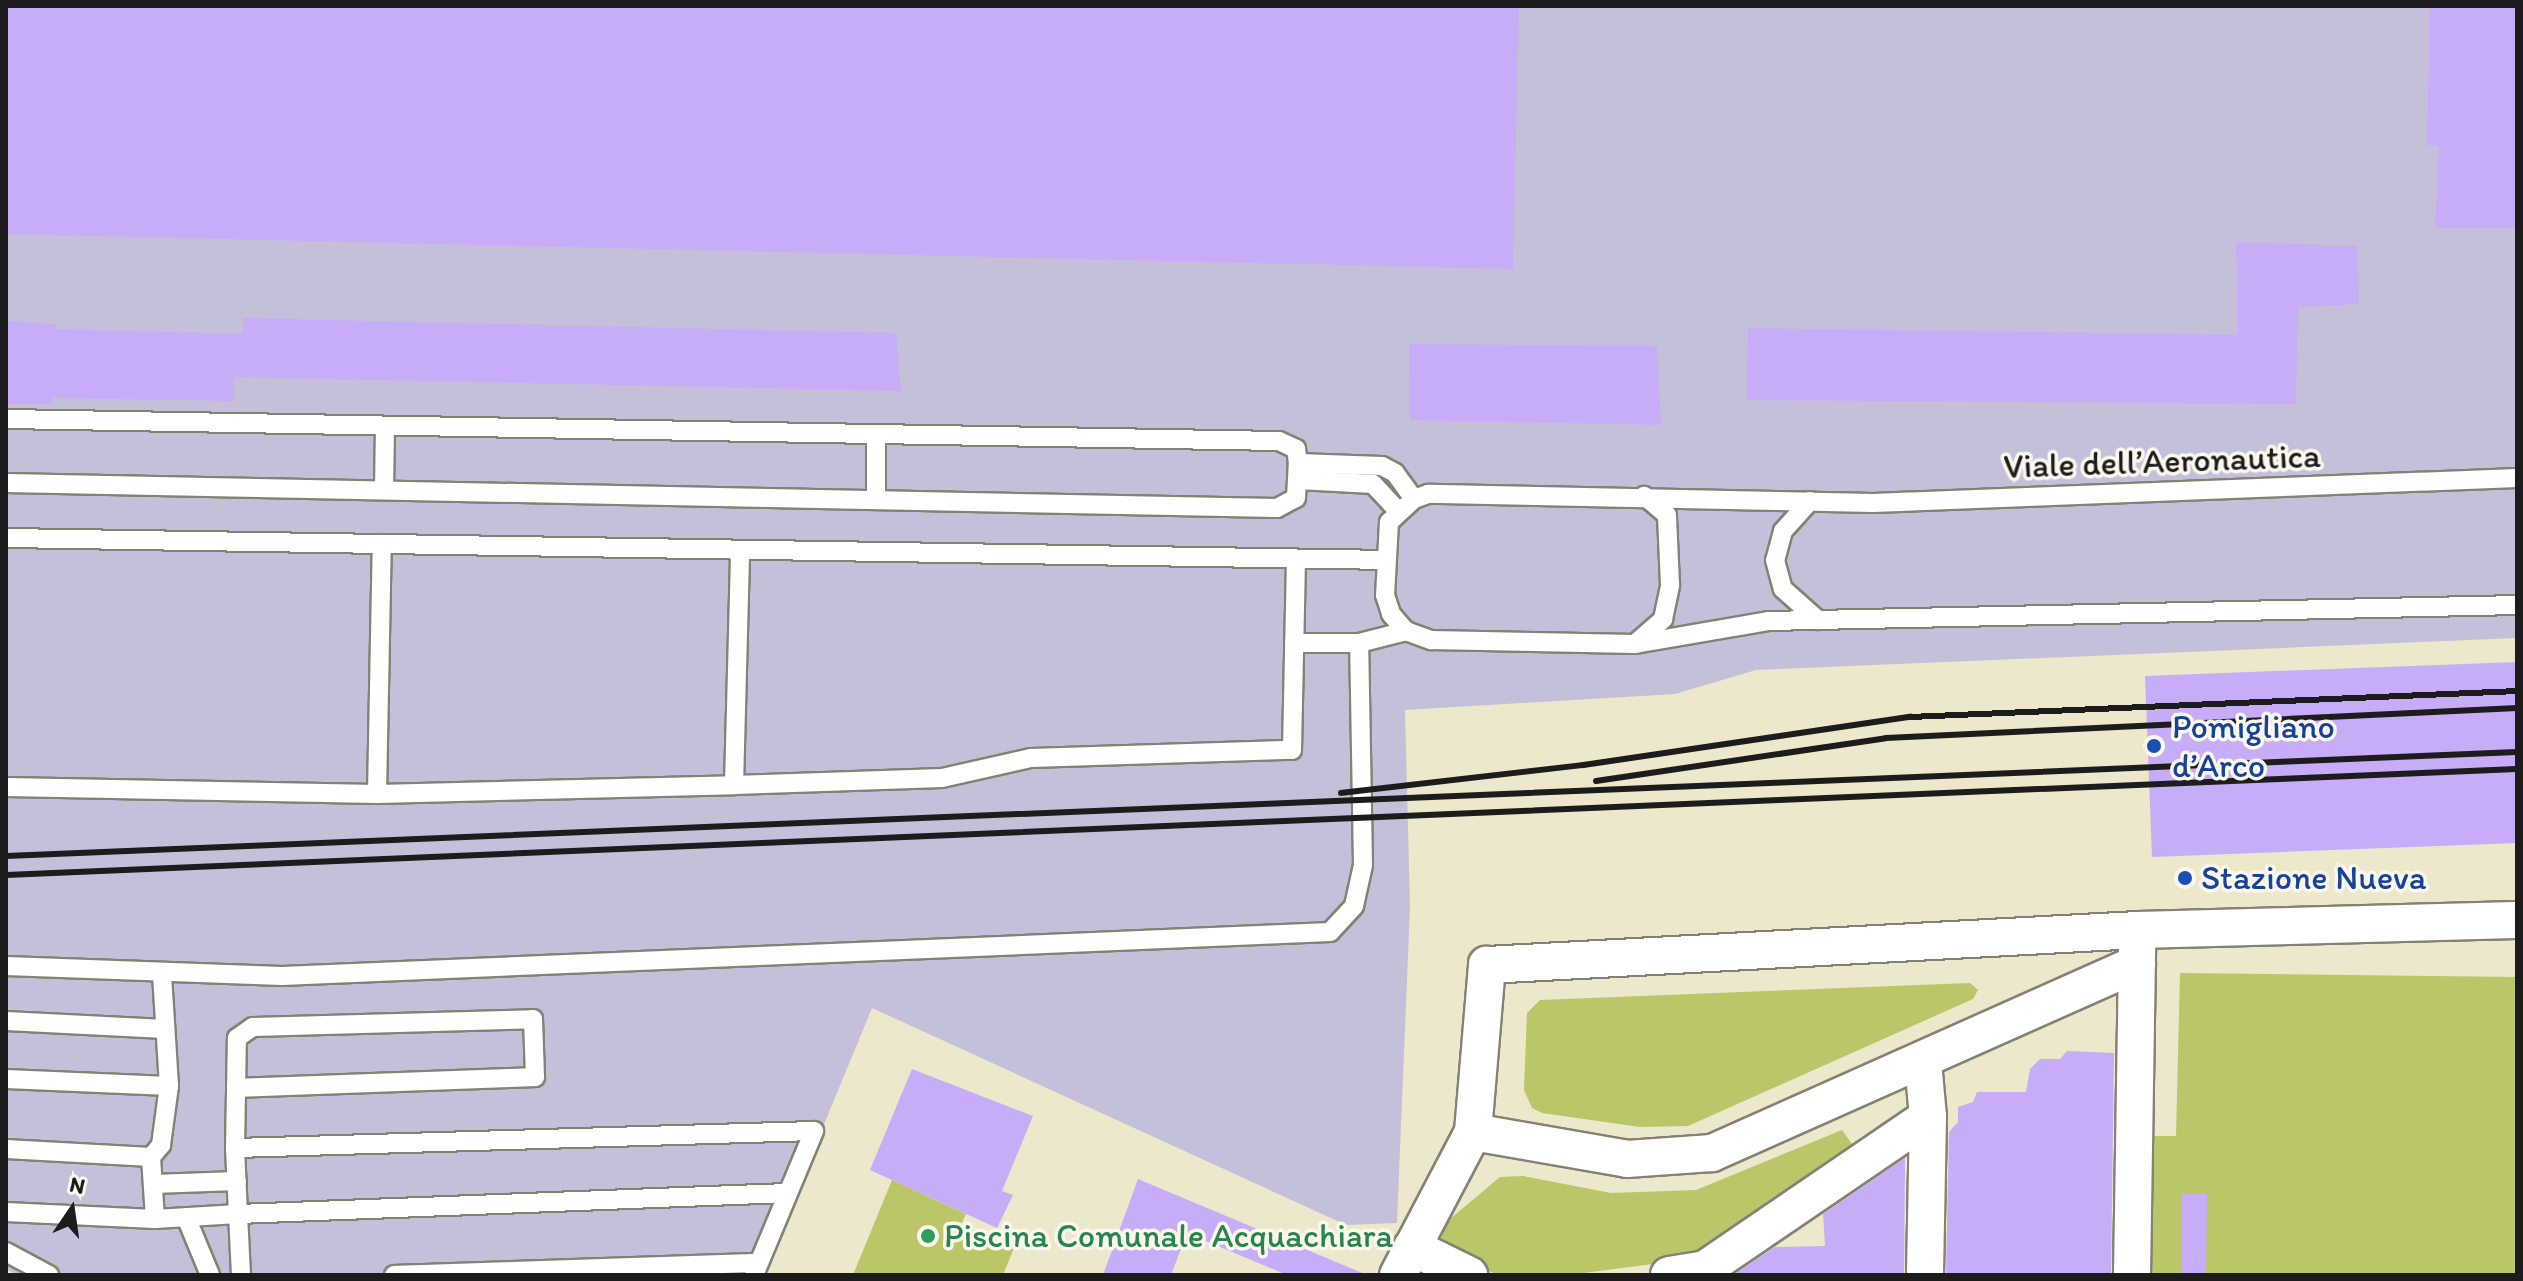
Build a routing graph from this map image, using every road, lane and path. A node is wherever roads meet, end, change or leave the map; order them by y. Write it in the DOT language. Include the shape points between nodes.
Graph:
graph roads {
  1 [pos="6,419"];
  2 [pos="385,426"];
  3 [pos="876,434"];
  4 [pos="1298,471"];
  5 [pos="2517,478"];
  6 [pos="6,483"];
  7 [pos="384,490"];
  8 [pos="1644,496"];
  9 [pos="1414,499"];
  10 [pos="876,500"];
  11 [pos="1810,501"];
  12 [pos="1398,511"];
  13 [pos="6,538"];
  14 [pos="382,544"];
  15 [pos="740,550"];
  16 [pos="1296,559"];
  17 [pos="1385,560"];
  18 [pos="2517,605"];
  19 [pos="1818,620"];
  20 [pos="1406,631"];
  21 [pos="1294,643"];
  22 [pos="1359,643"];
  23 [pos="1635,644"];
  24 [pos="734,785"];
  25 [pos="6,787"];
  26 [pos="377,794"];
  27 [pos="2517,920"];
  28 [pos="2137,947"];
  29 [pos="6,966"];
  30 [pos="162,974"];
  31 [pos="6,1021"];
  32 [pos="165,1029"];
  33 [pos="1923,1062"];
  34 [pos="6,1079"];
  35 [pos="169,1086"];
  36 [pos="236,1088"];
  37 [pos="1928,1117"];
  38 [pos="1473,1132"];
  39 [pos="235,1148"];
  40 [pos="6,1149"];
  41 [pos="151,1157"];
  42 [pos="237,1181"];
  43 [pos="153,1184"];
  44 [pos="788,1193"];
  45 [pos="6,1212"];
  46 [pos="238,1214"];
  47 [pos="186,1217"];
  48 [pos="155,1219"];
  49 [pos="6,1252"];
  50 [pos="1404,1265"];
  51 [pos="756,1269"];
  52 [pos="1705,1272"];
  53 [pos="49,1275"];
  54 [pos="210,1275"];
  55 [pos="241,1275"];
  56 [pos="394,1275"];
  57 [pos="1469,1275"];
  58 [pos="1669,1275"];
  59 [pos="1925,1275"];
  60 [pos="2132,1275"];
  1 -- 2 [label="lane"];
  2 -- 3 [label="lane"];
  2 -- 7 [label="lane"];
  3 -- 4 [label="lane" via="1279,441 1296,449"];
  3 -- 10 [label="lane"];
  4 -- 9 [label="lane" via="1382,466 1395,473"];
  4 -- 10 [label="lane" via="1296,498 1277,508"];
  4 -- 12 [label="lane" via="1373,484"];
  5 -- 11 [label="lane, Viale dell’Aeronautica" via="1970,501"];
  6 -- 7 [label="lane"];
  7 -- 10 [label="lane"];
  8 -- 9 [label="lane, Viale dell’Aeronautica" via="1444,493"];
  8 -- 11 [label="lane, Viale dell’Aeronautica"];
  8 -- 23 [label="lane" via="1667,515 1670,585 1663,619"];
  9 -- 12 [label="lane, Viale dell’Aeronautica"];
  11 -- 19 [label="lane" via="1783,531 1775,560 1783,589"];
  12 -- 17 [label="lane" via="1389,522"];
  13 -- 14 [label="lane"];
  14 -- 15 [label="lane"];
  14 -- 26 [label="lane"];
  15 -- 16 [label="lane"];
  15 -- 24 [label="lane"];
  16 -- 17 [label="lane"];
  16 -- 21 [label="lane"];
  17 -- 20 [label="lane" via="1385,595 1391,614"];
  18 -- 19 [label="lane"];
  19 -- 23 [label="lane" via="1734,623"];
  20 -- 22 [label="lane"];
  20 -- 23 [label="lane" via="1431,640"];
  21 -- 22 [label="lane"];
  21 -- 24 [label="lane" via="1292,750 1031,758 942,778"];
  22 -- 30 [label="lane" via="1363,865 1354,906 1330,932 282,976"];
  24 -- 26 [label="lane"];
  25 -- 26 [label="lane"];
  27 -- 28 [label="street"];
  28 -- 33 [label="street"];
  28 -- 38 [label="street" via="1487,965"];
  28 -- 60 [label="street"];
  29 -- 30 [label="lane"];
  30 -- 32 [label="lane"];
  31 -- 32 [label="lane"];
  32 -- 35 [label="lane"];
  33 -- 37 [label="street"];
  33 -- 38 [label="street" via="1712,1153 1627,1159"];
  34 -- 35 [label="lane"];
  35 -- 41 [label="lane" via="161,1145"];
  36 -- 36 [label="lane" via="237,1038 253,1027 533,1019 535,1077"];
  36 -- 39 [label="lane"];
  37 -- 52 [label="street"];
  37 -- 59 [label="street"];
  38 -- 50 [label="street"];
  39 -- 42 [label="lane"];
  39 -- 44 [label="lane" via="814,1131"];
  40 -- 41 [label="lane"];
  41 -- 43 [label="lane"];
  42 -- 43 [label="lane"];
  42 -- 46 [label="lane"];
  43 -- 48 [label="lane"];
  44 -- 46 [label="lane"];
  44 -- 51 [label="lane"];
  45 -- 48 [label="lane"];
  46 -- 47 [label="lane"];
  46 -- 55 [label="lane"];
  47 -- 48 [label="lane"];
  47 -- 54 [label="lane"];
  49 -- 53 [label="lane"];
  50 -- 57 [label="street"];
  51 -- 56 [label="lane"];
  52 -- 58 [label="street"];
}
